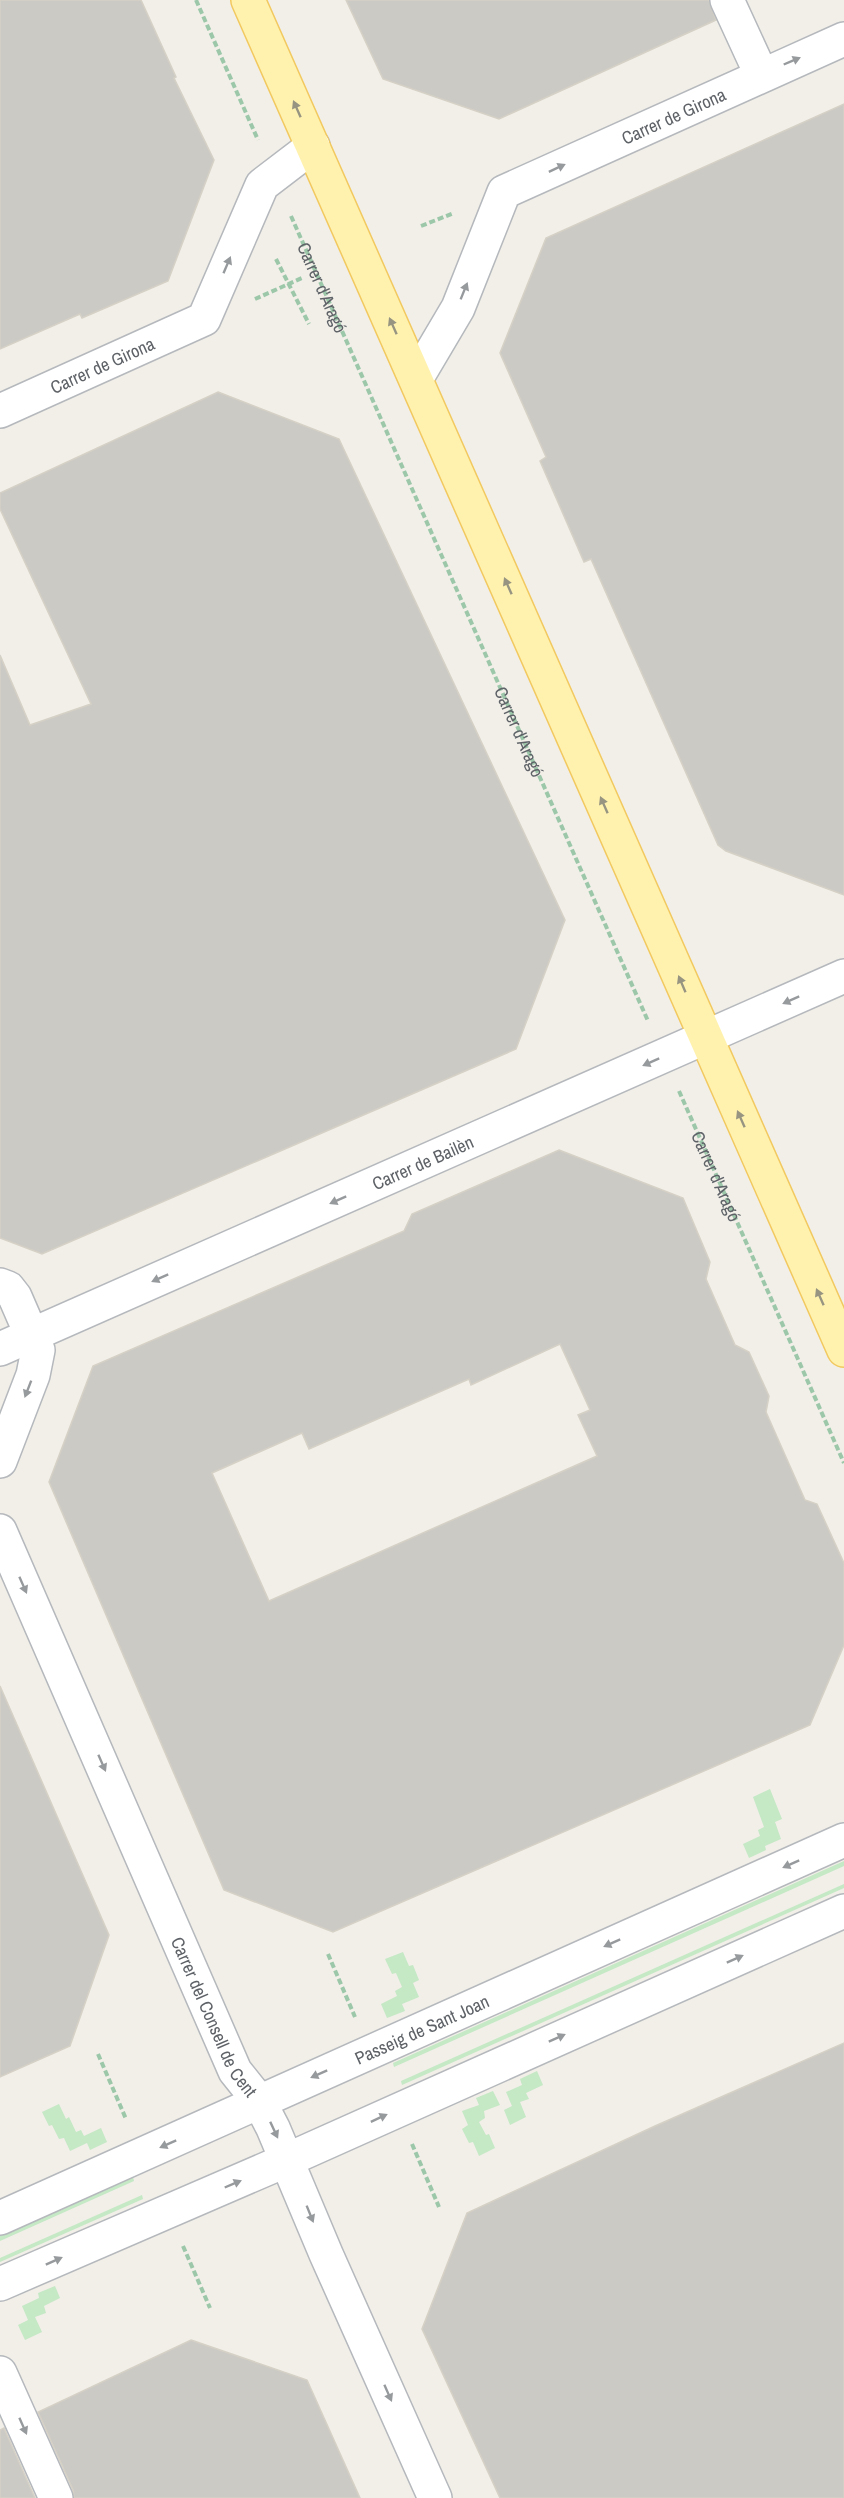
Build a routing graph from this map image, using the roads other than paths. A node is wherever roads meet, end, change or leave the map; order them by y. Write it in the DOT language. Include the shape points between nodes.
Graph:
graph roads {
  1 [pos="248,0"];
  2 [pos="727,0"];
  3 [pos="844,39"];
  4 [pos="761,74"];
  5 [pos="313,146"];
  6 [pos="416,380"];
  7 [pos="0,411"];
  8 [pos="844,976"];
  9 [pos="705,1038"];
  10 [pos="0,1284"];
  11 [pos="33,1334"];
  12 [pos="0,1349"];
  13 [pos="844,1350"];
  14 [pos="0,1461"];
  15 [pos="0,1531"];
  16 [pos="844,1840"];
  17 [pos="844,1911"];
  18 [pos="259,2101"];
  19 [pos="287,2160"];
  20 [pos="0,2218"];
  21 [pos="0,2284"];
  22 [pos="0,2373"];
  23 [pos="56,2498"];
  24 [pos="435,2498"];
  5 -- 1 [label="main road, one-way"];
  2 -- 4 [label="street"];
  4 -- 3 [label="street, Carrer de Girona, one-way"];
  6 -- 4 [label="street, Carrer de Girona, one-way" via="458,308 504,192"];
  6 -- 5 [label="main road, one-way"];
  7 -- 5 [label="street, Carrer de Girona, one-way" via="204,319 262,185"];
  9 -- 6 [label="main road, one-way"];
  8 -- 9 [label="street, Carrer de Bailèn, one-way"];
  9 -- 11 [label="street, Carrer de Bailèn, one-way"];
  13 -- 9 [label="main road, one-way"];
  10 -- 11 [label="street" via="15,1296"];
  11 -- 12 [label="street, Carrer de Bailèn"];
  11 -- 14 [label="street, one-way" via="38,1350 33,1375"];
  15 -- 18 [label="street, Carrer del Consell de Cent, one-way" via="235,2071"];
  16 -- 18 [label="street, Passeig de Sant Joan, one-way"];
  19 -- 17 [label="street, one-way"];
  18 -- 19 [label="street, Carrer del Consell de Cent, one-way"];
  18 -- 20 [label="street, Passeig de Sant Joan, one-way"];
  21 -- 19 [label="street, one-way"];
  19 -- 24 [label="street, Carrer del Consell de Cent, one-way"];
  22 -- 23 [label="street, one-way"];
}
